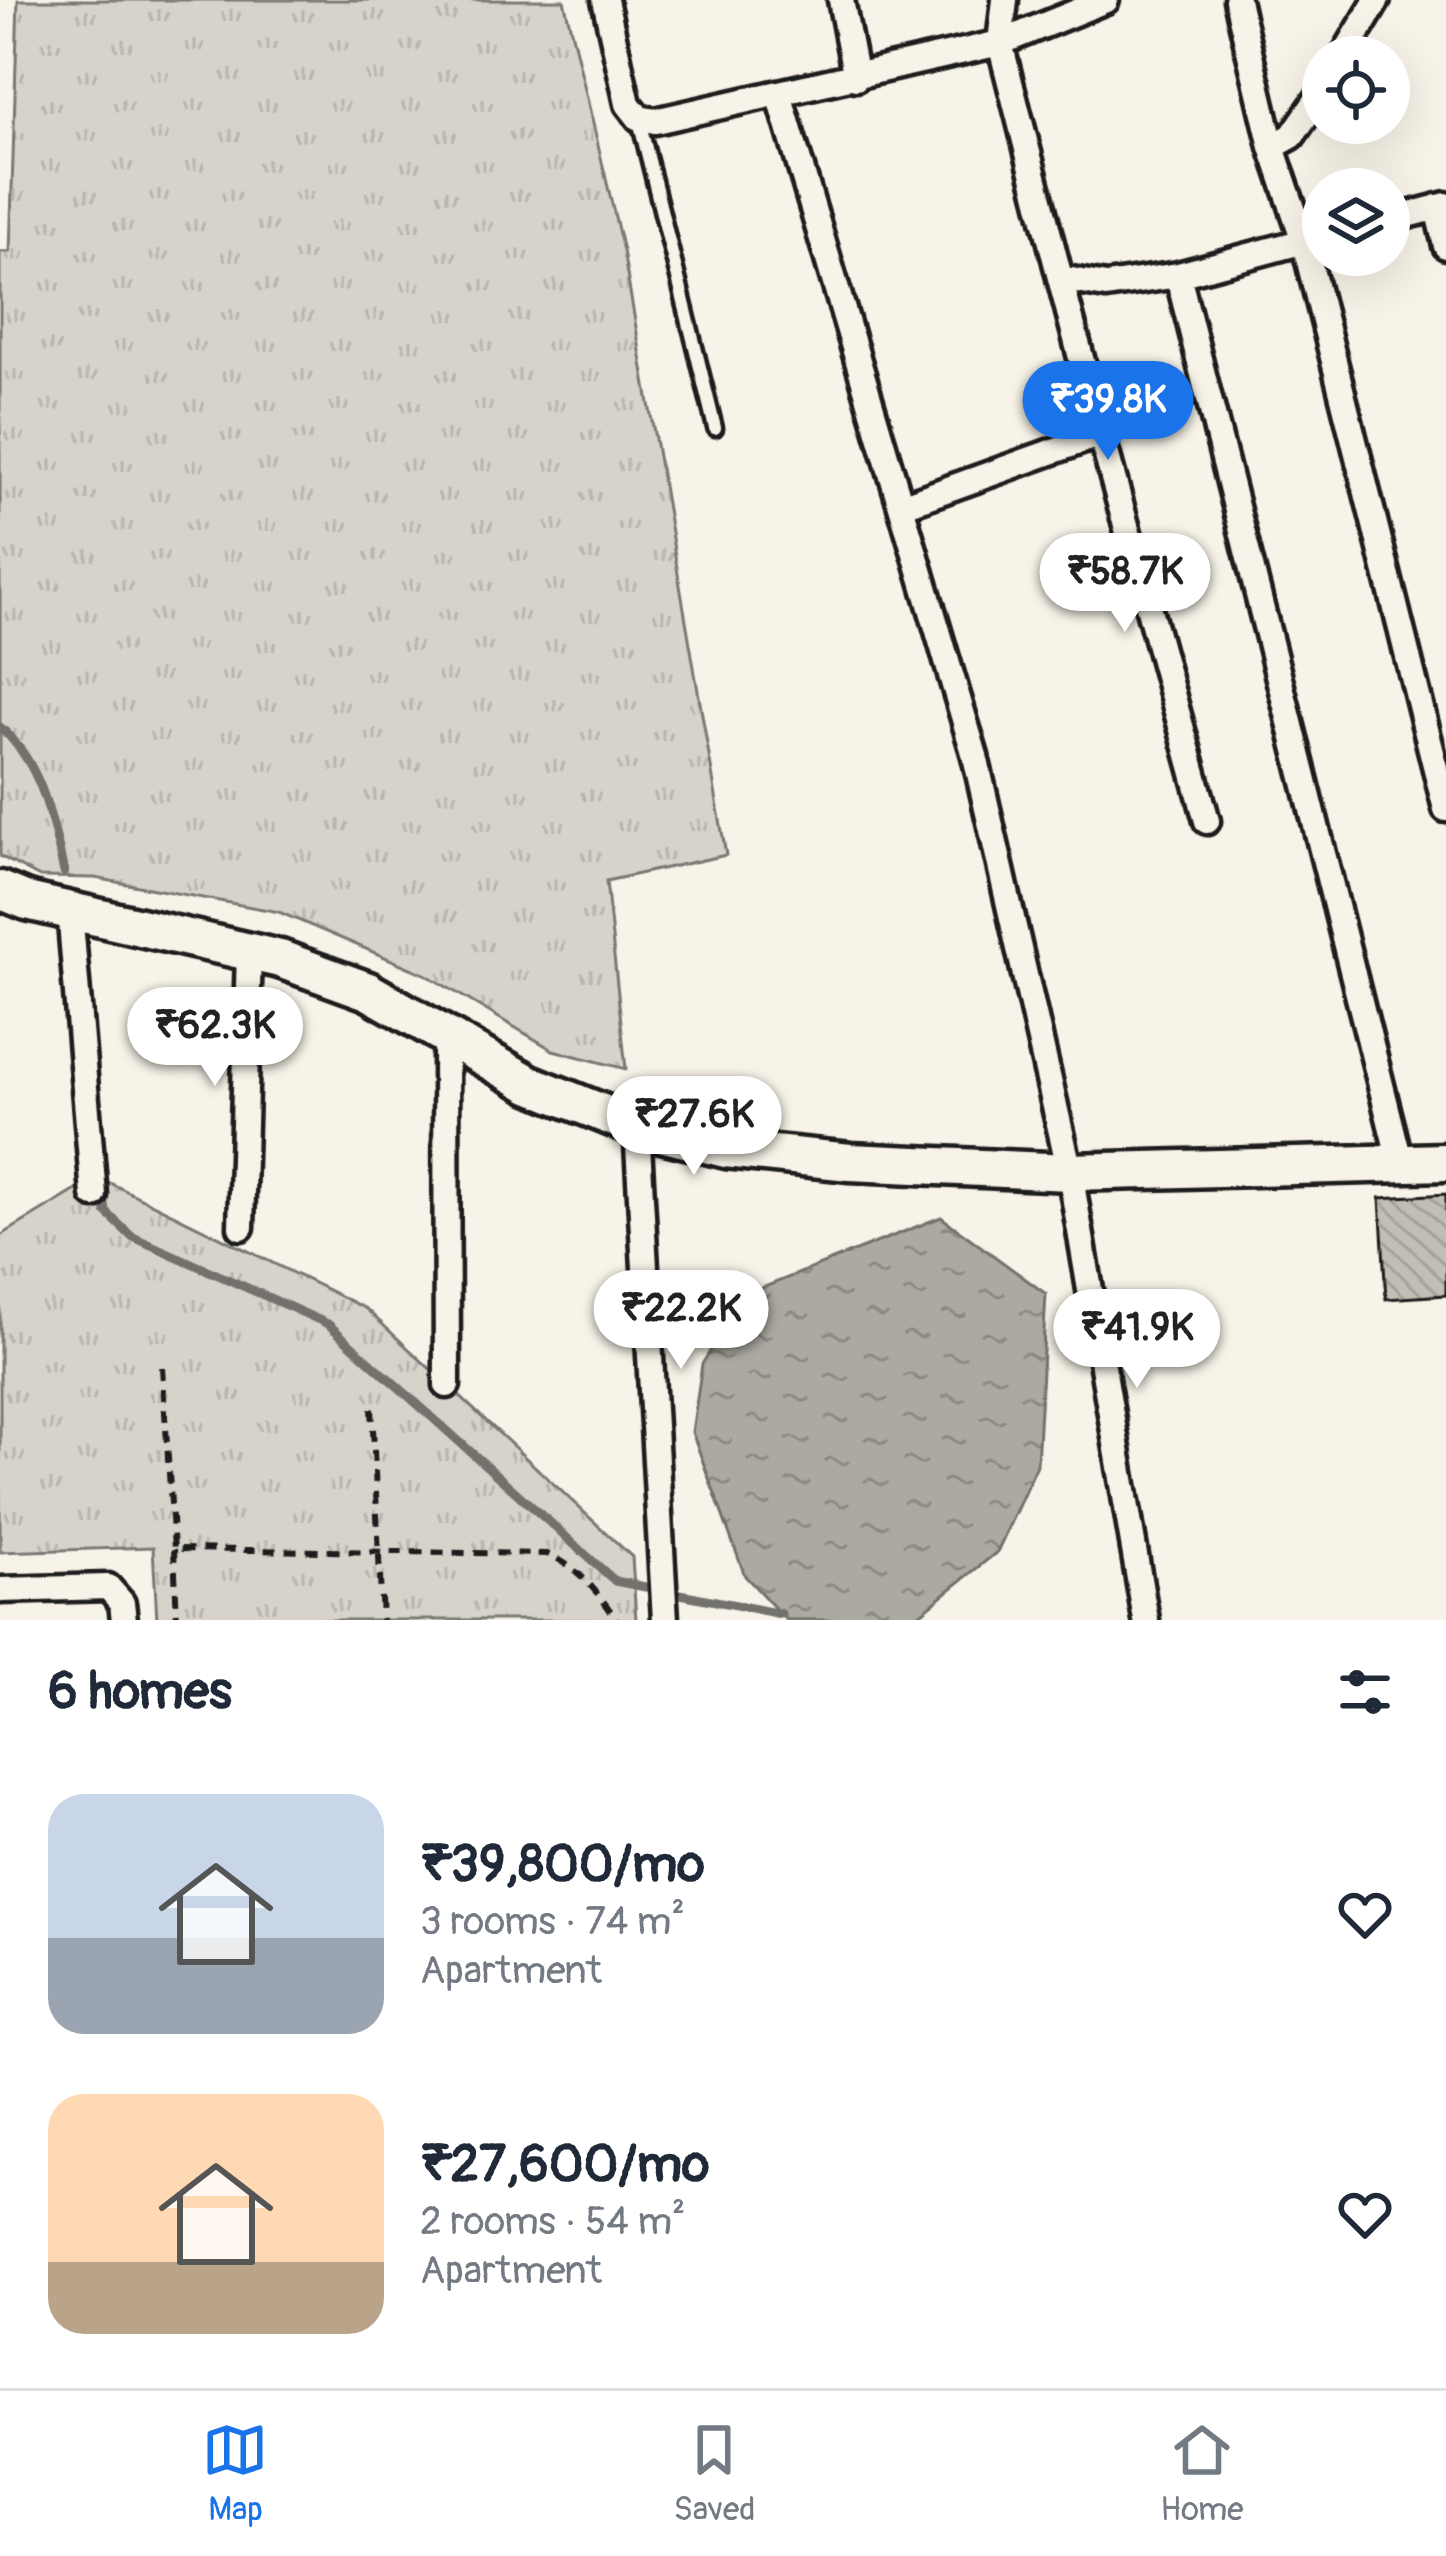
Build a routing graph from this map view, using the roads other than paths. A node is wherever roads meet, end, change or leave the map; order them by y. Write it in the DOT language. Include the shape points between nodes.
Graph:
graph roads {
  1 [pos="605,0"];
  2 [pos="841,0"];
  3 [pos="1005,0"];
  4 [pos="1106,0"];
  5 [pos="1237,0"];
  6 [pos="1377,0"];
  7 [pos="1356,36"];
  8 [pos="1000,43"];
  9 [pos="856,78"];
  10 [pos="779,94"];
  11 [pos="639,118"];
  12 [pos="1302,121"];
  13 [pos="1271,147"];
  14 [pos="1441,206"];
  15 [pos="1410,214"];
  16 [pos="1302,215"];
  17 [pos="1302,242"];
  18 [pos="1446,246"];
  19 [pos="1178,275"];
  20 [pos="1322,276"];
  21 [pos="1060,278"];
  22 [pos="715,428"];
  23 [pos="1100,434"];
  24 [pos="901,506"];
  25 [pos="1446,809"];
  26 [pos="1207,821"];
  27 [pos="0,890"];
  28 [pos="70,911"];
  29 [pos="249,952"];
  30 [pos="446,1036"];
  31 [pos="637,1127"];
  32 [pos="1446,1162"];
  33 [pos="1401,1165"];
  34 [pos="1070,1172"];
  35 [pos="94,1195"];
  36 [pos="241,1227"];
  37 [pos="447,1384"];
  38 [pos="0,1590"];
  39 [pos="124,1620"];
  40 [pos="665,1620"];
  41 [pos="1146,1620"];
  1 -- 11 [label="street" via="628,104"];
  2 -- 9 [label="street"];
  3 -- 8 [label="street"];
  4 -- 8 [label="street"];
  5 -- 13 [label="street"];
  6 -- 7 [label="street"];
  8 -- 9 [label="street"];
  8 -- 21 [label="street"];
  9 -- 10 [label="street"];
  10 -- 11 [label="street"];
  10 -- 24 [label="street"];
  11 -- 22 [label="lane"];
  12 -- 13 [label="street"];
  13 -- 16 [label="street"];
  14 -- 15 [label="street"];
  14 -- 18 [label="street"];
  17 -- 19 [label="street"];
  19 -- 21 [label="street" via="1106,286"];
  19 -- 33 [label="street"];
  20 -- 25 [label="street"];
  21 -- 23 [label="street"];
  23 -- 24 [label="street"];
  23 -- 26 [label="street"];
  24 -- 34 [label="street" via="975,756"];
  27 -- 28 [label="main road"];
  28 -- 29 [label="main road"];
  28 -- 35 [label="street"];
  29 -- 30 [label="main road" via="368,991"];
  29 -- 36 [label="street"];
  30 -- 31 [label="main road" via="530,1084"];
  30 -- 37 [label="street"];
  31 -- 34 [label="main road" via="726,1149 850,1162"];
  31 -- 40 [label="street"];
  32 -- 33 [label="main road"];
  33 -- 34 [label="main road"];
  34 -- 41 [label="street"];
  38 -- 39 [label="street" via="108,1587"];
}
